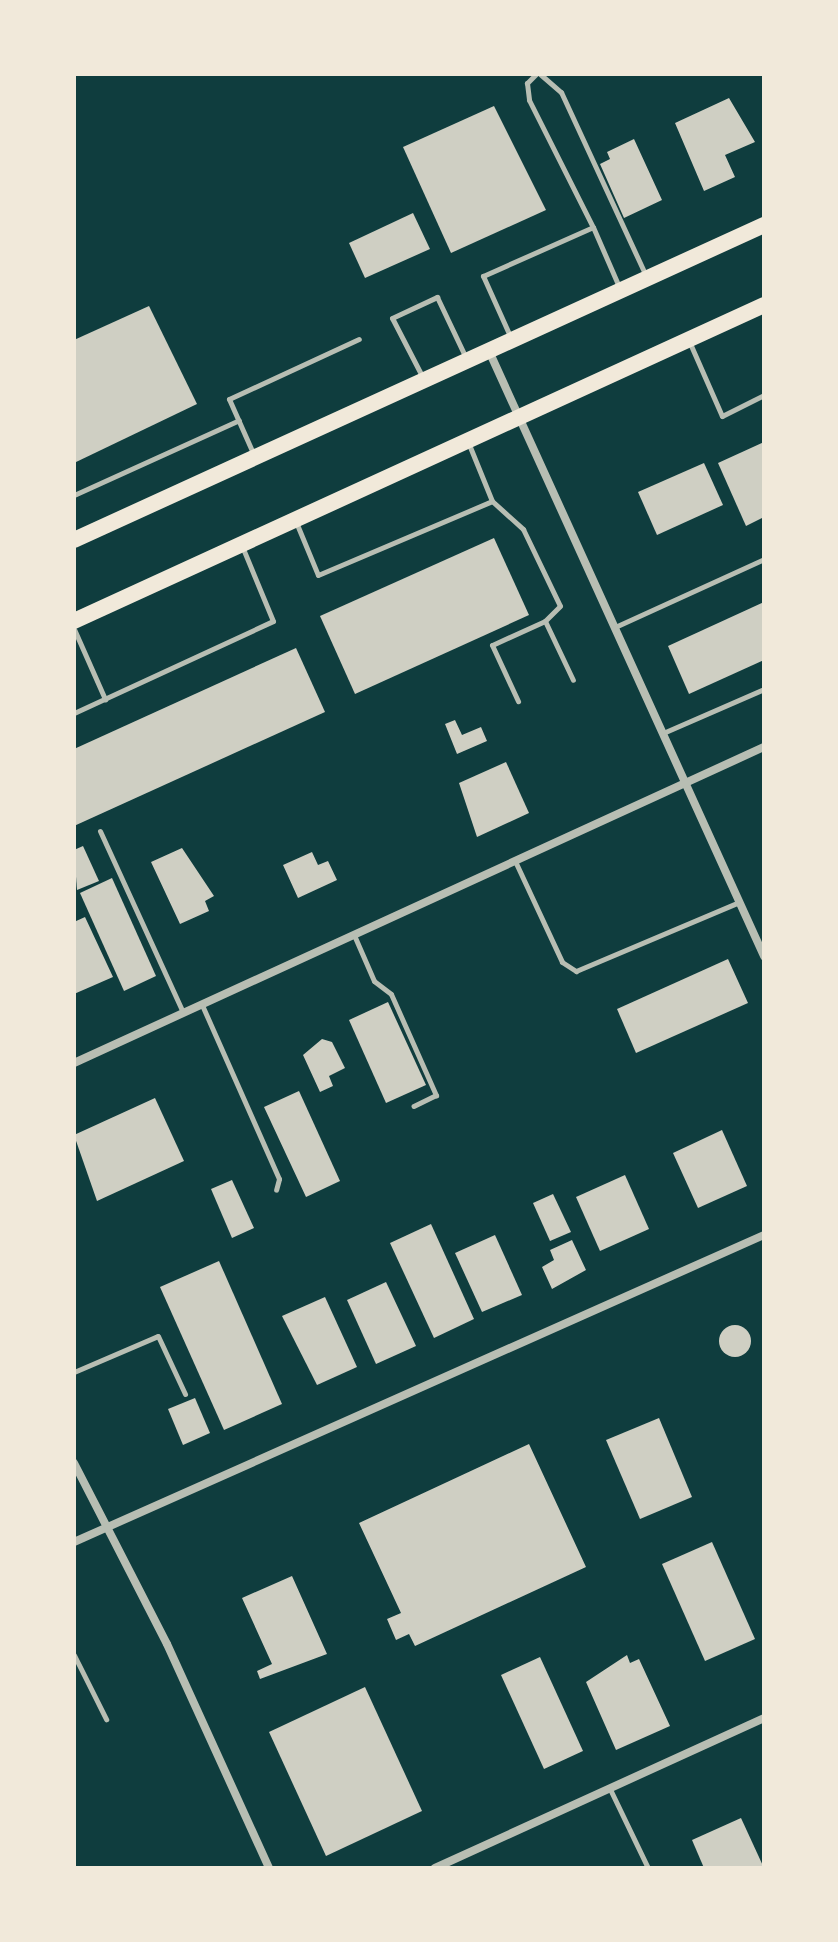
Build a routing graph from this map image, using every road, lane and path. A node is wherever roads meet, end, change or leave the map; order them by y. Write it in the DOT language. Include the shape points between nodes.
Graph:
graph roads {
  1 [pos="538,74"];
  2 [pos="764,225"];
  3 [pos="593,227"];
  4 [pos="647,279"];
  5 [pos="621,291"];
  6 [pos="764,305"];
  7 [pos="359,339"];
  8 [pos="512,340"];
  9 [pos="688,340"];
  10 [pos="489,351"];
  11 [pos="468,361"];
  12 [pos="424,381"];
  13 [pos="764,395"];
  14 [pos="519,417"];
  15 [pos="239,420"];
  16 [pos="467,441"];
  17 [pos="255,457"];
  18 [pos="74,495"];
  19 [pos="492,501"];
  20 [pos="295,520"];
  21 [pos="76,534"];
  22 [pos="241,545"];
  23 [pos="764,559"];
  24 [pos="74,621"];
  25 [pos="545,621"];
  26 [pos="615,627"];
  27 [pos="74,629"];
  28 [pos="573,680"];
  29 [pos="764,689"];
  30 [pos="105,699"];
  31 [pos="518,701"];
  32 [pos="74,713"];
  33 [pos="663,733"];
  34 [pos="764,747"];
  35 [pos="686,783"];
  36 [pos="100,831"];
  37 [pos="515,861"];
  38 [pos="740,902"];
  39 [pos="354,935"];
  40 [pos="764,956"];
  41 [pos="202,1005"];
  42 [pos="183,1013"];
  43 [pos="74,1063"];
  44 [pos="413,1106"];
  45 [pos="276,1190"];
  46 [pos="764,1235"];
  47 [pos="74,1372"];
  48 [pos="185,1394"];
  49 [pos="74,1463"];
  50 [pos="107,1527"];
  51 [pos="74,1542"];
  52 [pos="74,1655"];
  53 [pos="764,1718"];
  54 [pos="106,1719"];
  55 [pos="608,1786"];
  56 [pos="269,1868"];
  57 [pos="435,1868"];
  58 [pos="648,1868"];
  1 -- 3 [label="lane" via="527,83 529,100"];
  1 -- 4 [label="lane" via="561,92"];
  2 -- 4 [label="main road"];
  3 -- 5 [label="lane"];
  3 -- 8 [label="lane" via="483,276"];
  4 -- 5 [label="main road"];
  5 -- 8 [label="main road"];
  6 -- 9 [label="main road"];
  7 -- 15 [label="lane" via="229,399"];
  8 -- 10 [label="main road"];
  9 -- 13 [label="lane" via="722,416"];
  9 -- 14 [label="main road"];
  10 -- 11 [label="main road"];
  10 -- 14 [label="street"];
  11 -- 12 [label="main road"];
  11 -- 12 [label="lane" via="437,297 392,318"];
  12 -- 17 [label="main road"];
  14 -- 16 [label="main road"];
  14 -- 26 [label="street"];
  15 -- 17 [label="lane"];
  15 -- 18 [label="lane"];
  16 -- 19 [label="lane"];
  16 -- 20 [label="main road"];
  17 -- 21 [label="main road"];
  19 -- 20 [label="lane" via="318,575"];
  19 -- 25 [label="lane" via="523,529 560,606"];
  20 -- 22 [label="main road"];
  22 -- 24 [label="main road"];
  22 -- 30 [label="lane" via="273,621"];
  23 -- 26 [label="lane"];
  25 -- 28 [label="lane"];
  25 -- 31 [label="lane" via="492,645"];
  26 -- 33 [label="street"];
  27 -- 30 [label="lane"];
  29 -- 33 [label="lane"];
  30 -- 32 [label="lane"];
  33 -- 35 [label="street"];
  34 -- 35 [label="street"];
  35 -- 37 [label="street"];
  35 -- 38 [label="street"];
  36 -- 42 [label="lane"];
  37 -- 38 [label="lane" via="562,962 576,971"];
  37 -- 39 [label="street"];
  38 -- 40 [label="street"];
  39 -- 41 [label="street"];
  39 -- 44 [label="lane" via="374,981 387,986 436,1095"];
  41 -- 42 [label="street"];
  41 -- 45 [label="lane" via="279,1179"];
  42 -- 43 [label="street"];
  46 -- 50 [label="street"];
  47 -- 48 [label="lane" via="158,1336"];
  49 -- 50 [label="street"];
  50 -- 51 [label="street"];
  50 -- 56 [label="street"];
  52 -- 54 [label="lane"];
  53 -- 55 [label="street"];
  55 -- 57 [label="street"];
  55 -- 58 [label="lane"];
}
